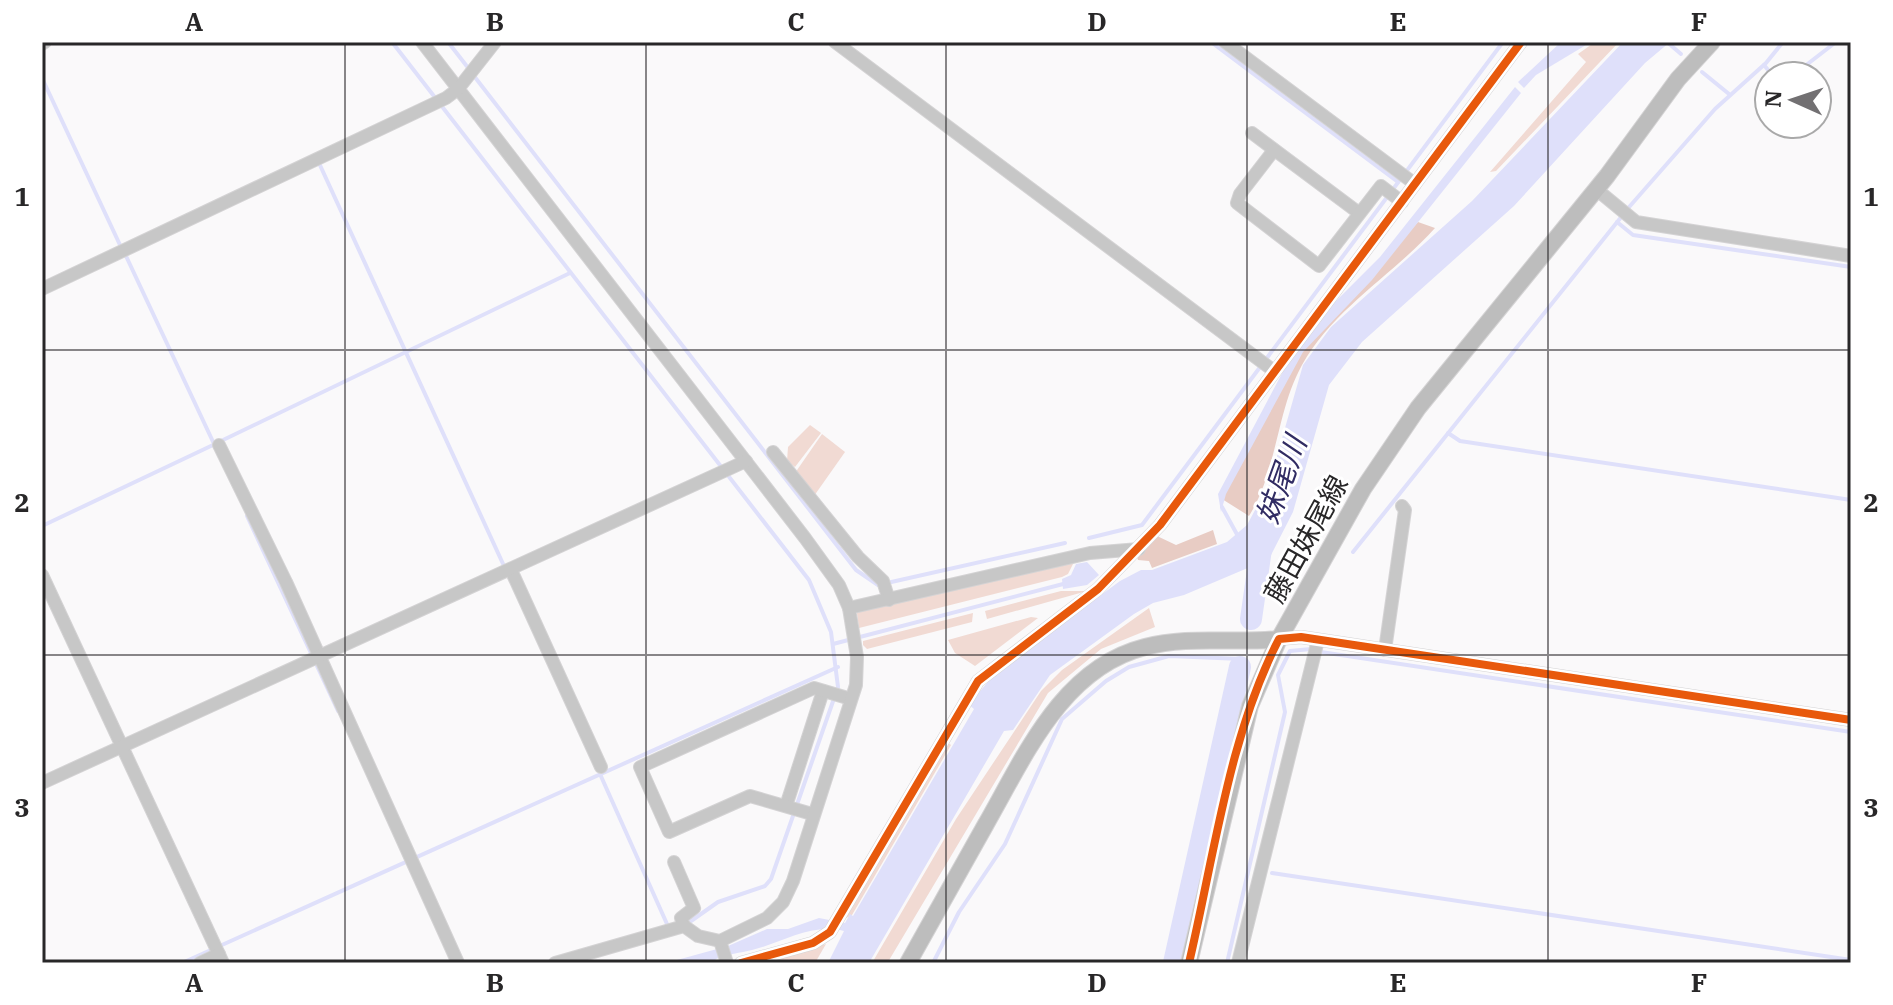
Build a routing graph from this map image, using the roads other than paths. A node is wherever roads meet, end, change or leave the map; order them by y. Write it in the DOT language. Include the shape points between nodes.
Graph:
graph roads {
  1 [pos="422,42"];
  2 [pos="495,42"];
  3 [pos="835,42"];
  4 [pos="1225,42"];
  5 [pos="1521,42"];
  6 [pos="1712,42"];
  7 [pos="458,89"];
  8 [pos="1252,133"];
  9 [pos="1274,150"];
  10 [pos="1407,178"];
  11 [pos="1596,189"];
  12 [pos="1394,196"];
  13 [pos="1359,213"];
  14 [pos="1851,256"];
  15 [pos="42,289"];
  16 [pos="1266,365"];
  17 [pos="219,445"];
  18 [pos="773,452"];
  19 [pos="746,461"];
  20 [pos="1402,506"];
  21 [pos="1139,549"];
  22 [pos="511,570"];
  23 [pos="42,575"];
  24 [pos="886,590"];
  25 [pos="849,608"];
  26 [pos="1279,639"];
  27 [pos="1318,640"];
  28 [pos="1385,650"];
  29 [pos="315,658"];
  30 [pos="825,691"];
  31 [pos="847,698"];
  32 [pos="1851,720"];
  33 [pos="120,747"];
  34 [pos="601,767"];
  35 [pos="42,783"];
  36 [pos="787,806"];
  37 [pos="808,812"];
  38 [pos="674,862"];
  39 [pos="684,926"];
  40 [pos="724,952"];
  41 [pos="214,955"];
  42 [pos="458,963"];
  43 [pos="555,963"];
  44 [pos="741,963"];
  45 [pos="908,963"];
  46 [pos="1189,963"];
  47 [pos="1238,963"];
  1 -- 7 [label="street"];
  2 -- 7 [label="street"];
  3 -- 16 [label="street"];
  4 -- 10 [label="street"];
  5 -- 10 [label="street"];
  6 -- 11 [label="main road, 藤田妹尾線"];
  7 -- 15 [label="street"];
  7 -- 19 [label="street"];
  8 -- 9 [label="street"];
  9 -- 13 [label="street"];
  9 -- 13 [label="street" via="1237,203 1319,266"];
  10 -- 12 [label="street"];
  11 -- 14 [label="street" via="1636,222"];
  11 -- 26 [label="main road, 藤田妹尾線" via="1384,456"];
  12 -- 13 [label="street" via="1381,186"];
  12 -- 16 [label="street"];
  16 -- 21 [label="street" via="1204,469"];
  17 -- 29 [label="street"];
  18 -- 24 [label="street"];
  19 -- 22 [label="street"];
  19 -- 25 [label="street" via="839,585"];
  20 -- 28 [label="street"];
  21 -- 24 [label="street"];
  21 -- 44 [label="street" via="1098,589 978,681 830,932 813,943"];
  22 -- 29 [label="street"];
  22 -- 34 [label="street"];
  23 -- 33 [label="street"];
  24 -- 25 [label="street"];
  25 -- 31 [label="street" via="857,671"];
  26 -- 27 [label="street"];
  26 -- 45 [label="main road, 藤田妹尾線" via="1200,638 1143,647 1116,657 1077,686 1035,739"];
  26 -- 46 [label="main road" via="1239,745"];
  27 -- 28 [label="street"];
  27 -- 47 [label="street"];
  28 -- 32 [label="street"];
  29 -- 33 [label="street"];
  29 -- 42 [label="street"];
  30 -- 31 [label="street"];
  30 -- 36 [label="street"];
  30 -- 36 [label="street" via="814,688 640,767 669,832 750,796"];
  31 -- 37 [label="street"];
  33 -- 35 [label="street"];
  33 -- 41 [label="street"];
  36 -- 37 [label="street"];
  37 -- 40 [label="street" via="796,871 783,902"];
  38 -- 39 [label="street" via="694,908 681,918"];
  39 -- 40 [label="street"];
  39 -- 43 [label="street"];
}
